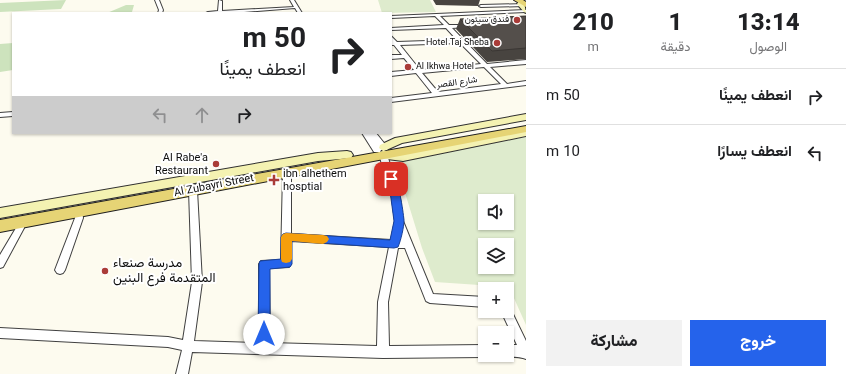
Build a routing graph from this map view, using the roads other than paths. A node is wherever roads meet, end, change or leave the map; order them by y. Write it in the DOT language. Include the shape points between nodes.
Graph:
graph roads {
  1 [pos="157,0"];
  2 [pos="288,0"];
  3 [pos="292,0"];
  4 [pos="479,0"];
  5 [pos="220,1"];
  6 [pos="524,4"];
  7 [pos="481,6"];
  8 [pos="294,11"];
  9 [pos="160,12"];
  10 [pos="220,12"];
  11 [pos="299,12"];
  12 [pos="483,12"];
  13 [pos="436,15"];
  14 [pos="392,16"];
  15 [pos="472,26"];
  16 [pos="448,27"];
  17 [pos="392,29"];
  18 [pos="462,41"];
  19 [pos="393,44"];
  20 [pos="405,56"];
  21 [pos="392,57"];
  22 [pos="526,62"];
  23 [pos="485,65"];
  24 [pos="418,71"];
  25 [pos="392,74"];
  26 [pos="526,82"];
  27 [pos="505,85"];
  28 [pos="436,94"];
  29 [pos="392,100"];
  30 [pos="12,114"];
  31 [pos="0,115"];
  32 [pos="526,117"];
  33 [pos="526,124"];
  34 [pos="526,129"];
  35 [pos="526,133"];
  36 [pos="367,134"];
  37 [pos="372,134"];
  38 [pos="381,151"];
  39 [pos="347,155"];
  40 [pos="287,173"];
  41 [pos="192,190"];
  42 [pos="80,212"];
  43 [pos="0,213"];
  44 [pos="0,219"];
  45 [pos="399,221"];
  46 [pos="21,222"];
  47 [pos="0,226"];
  48 [pos="0,230"];
  49 [pos="286,237"];
  50 [pos="394,244"];
  51 [pos="408,244"];
  52 [pos="0,264"];
  53 [pos="60,270"];
  54 [pos="478,301"];
  55 [pos="509,318"];
  56 [pos="0,333"];
  57 [pos="188,346"];
  58 [pos="264,348"];
  59 [pos="478,351"];
  60 [pos="514,351"];
  61 [pos="383,352"];
  62 [pos="525,352"];
  63 [pos="182,374"];
  1 -- 9 [label="street"];
  2 -- 8 [label="street"];
  3 -- 11 [label="street"];
  4 -- 7 [label="street"];
  5 -- 10 [label="street"];
  6 -- 7 [label="street"];
  6 -- 12 [label="street"];
  7 -- 12 [label="street"];
  8 -- 10 [label="street"];
  12 -- 13 [label="street"];
  13 -- 14 [label="street"];
  13 -- 16 [label="street"];
  15 -- 16 [label="street"];
  16 -- 17 [label="street"];
  16 -- 18 [label="street"];
  18 -- 19 [label="street"];
  18 -- 23 [label="street"];
  19 -- 20 [label="street"];
  20 -- 21 [label="street"];
  20 -- 24 [label="street"];
  22 -- 23 [label="street"];
  23 -- 24 [label="street"];
  23 -- 27 [label="street"];
  24 -- 25 [label="street"];
  24 -- 28 [label="street"];
  26 -- 27 [label="street, شارع القصر"];
  27 -- 28 [label="street, شارع القصر"];
  28 -- 29 [label="street, شارع القصر"];
  30 -- 31 [label="street"];
  32 -- 38 [label="main road" via="399,140"];
  33 -- 38 [label="main road, Al Zubayri Street"];
  34 -- 38 [label="main road, Al Zubayri Street"];
  35 -- 38 [label="main road" via="403,156"];
  36 -- 38 [label="street"];
  37 -- 38 [label="street"];
  38 -- 39 [label="main road, Al Zubayri Street"];
  38 -- 40 [label="main road, Al Zubayri Street"];
  38 -- 45 [label="street" via="395,191"];
  39 -- 43 [label="main road, Al Zubayri Street" via="318,157"];
  39 -- 44 [label="main road, Al Zubayri Street"];
  40 -- 41 [label="main road, Al Zubayri Street"];
  40 -- 49 [label="street"];
  41 -- 42 [label="main road, Al Zubayri Street"];
  41 -- 57 [label="street" via="197,282"];
  42 -- 46 [label="main road, Al Zubayri Street"];
  42 -- 53 [label="street"];
  45 -- 50 [label="street"];
  45 -- 51 [label="street"];
  46 -- 47 [label="main road, Al Zubayri Street"];
  46 -- 48 [label="main road, Al Zubayri Street" via="15,227"];
  46 -- 52 [label="street"];
  49 -- 50 [label="street"];
  49 -- 58 [label="street" via="286,264 264,264"];
  50 -- 51 [label="street"];
  50 -- 61 [label="street" via="383,302"];
  51 -- 54 [label="street" via="430,298"];
  55 -- 62 [label="street"];
  56 -- 57 [label="street" via="168,342"];
  57 -- 58 [label="street"];
  57 -- 63 [label="street"];
  58 -- 61 [label="street"];
  59 -- 61 [label="street"];
  60 -- 62 [label="street"];
}
